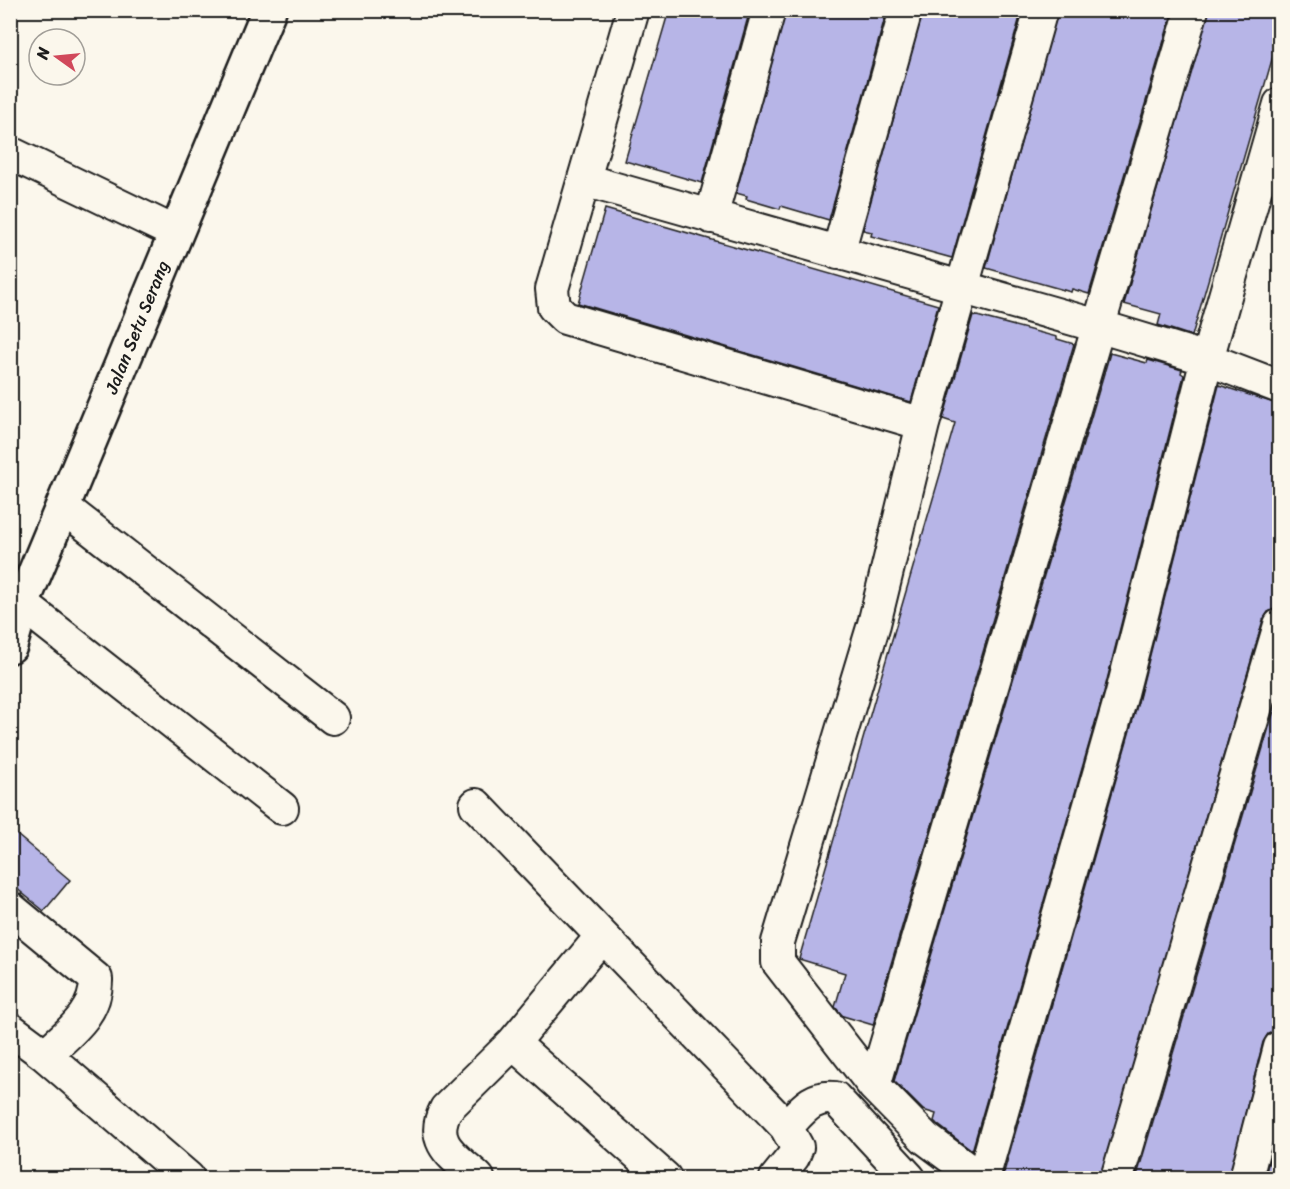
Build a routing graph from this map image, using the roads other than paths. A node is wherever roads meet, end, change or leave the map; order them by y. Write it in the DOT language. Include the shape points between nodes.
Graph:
graph roads {
  1 [pos="269,10"];
  2 [pos="633,10"];
  3 [pos="769,10"];
  4 [pos="906,10"];
  5 [pos="1041,10"];
  6 [pos="1192,10"];
  7 [pos="1280,104"];
  8 [pos="10,153"];
  9 [pos="584,180"];
  10 [pos="711,217"];
  11 [pos="176,233"];
  12 [pos="838,253"];
  13 [pos="962,288"];
  14 [pos="1098,326"];
  15 [pos="1207,359"];
  16 [pos="1280,387"];
  17 [pos="923,423"];
  18 [pos="63,507"];
  19 [pos="22,604"];
  20 [pos="1280,625"];
  21 [pos="10,646"];
  22 [pos="333,718"];
  23 [pos="476,805"];
  24 [pos="282,808"];
  25 [pos="10,908"];
  26 [pos="602,936"];
  27 [pos="10,1029"];
  28 [pos="513,1043"];
  29 [pos="1280,1047"];
  30 [pos="45,1055"];
  31 [pos="874,1086"];
  32 [pos="786,1127"];
  33 [pos="188,1179"];
  34 [pos="478,1179"];
  35 [pos="665,1179"];
  36 [pos="776,1179"];
  37 [pos="909,1179"];
  38 [pos="981,1179"];
  39 [pos="1117,1179"];
  40 [pos="1246,1179"];
  1 -- 11 [label="street, Jalan Setu Serang"];
  2 -- 9 [label="street"];
  3 -- 10 [label="street"];
  4 -- 12 [label="street"];
  5 -- 13 [label="street"];
  6 -- 14 [label="street"];
  7 -- 15 [label="street"];
  8 -- 11 [label="street"];
  9 -- 10 [label="street"];
  9 -- 17 [label="street" via="552,289 554,307 565,318"];
  10 -- 12 [label="street"];
  11 -- 18 [label="street, Jalan Setu Serang"];
  12 -- 13 [label="street"];
  13 -- 14 [label="street"];
  13 -- 17 [label="street"];
  14 -- 15 [label="street"];
  14 -- 31 [label="street"];
  15 -- 16 [label="street"];
  15 -- 38 [label="street" via="1121,697"];
  17 -- 31 [label="street" via="874,624 778,942 778,962"];
  18 -- 19 [label="street, Jalan Setu Serang"];
  18 -- 22 [label="street"];
  19 -- 21 [label="street, Jalan Setu Serang"];
  19 -- 24 [label="street"];
  20 -- 39 [label="street"];
  23 -- 26 [label="street"];
  25 -- 30 [label="street" via="96,978 89,1010"];
  26 -- 28 [label="street"];
  26 -- 32 [label="street"];
  27 -- 30 [label="street"];
  28 -- 34 [label="street" via="442,1117 441,1141"];
  28 -- 35 [label="street"];
  29 -- 40 [label="street"];
  30 -- 33 [label="street"];
  31 -- 38 [label="street" via="925,1138"];
  32 -- 36 [label="street" via="796,1147"];
  32 -- 37 [label="street" via="815,1099 835,1098"];
}
